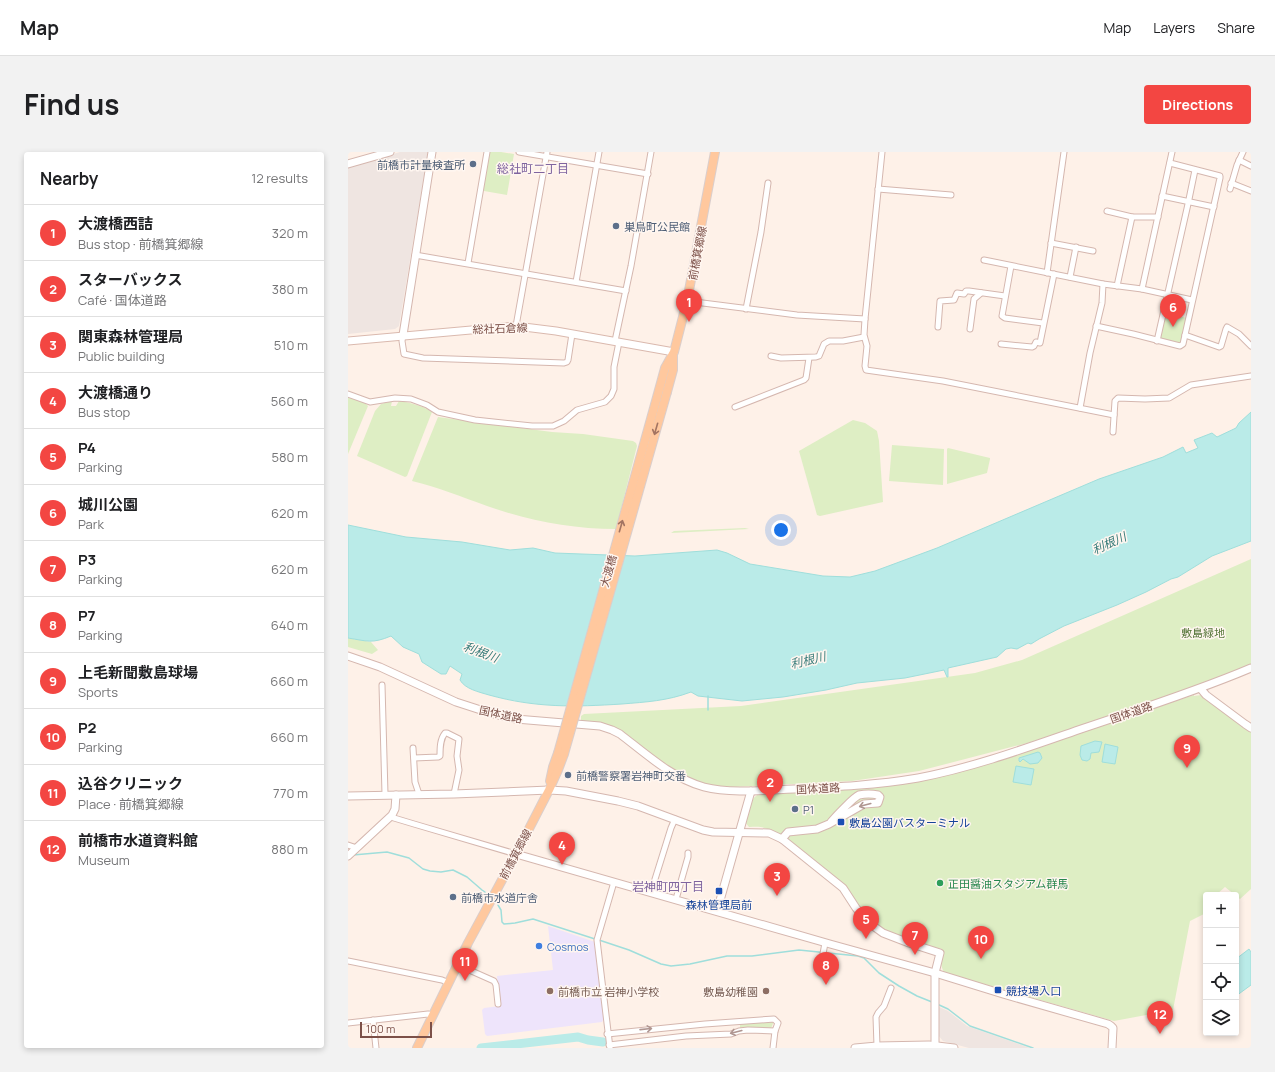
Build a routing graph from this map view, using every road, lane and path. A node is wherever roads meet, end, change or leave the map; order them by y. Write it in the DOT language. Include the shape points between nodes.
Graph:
graph roads {
  1 [pos="390,152"];
  2 [pos="432,152"];
  3 [pos="487,152"];
  4 [pos="519,152"];
  5 [pos="598,152"];
  6 [pos="651,152"];
  7 [pos="715,152"];
  8 [pos="882,152"];
  9 [pos="1064,152"];
  10 [pos="1172,152"];
  11 [pos="1243,152"];
  12 [pos="546,154"];
  13 [pos="1239,160"];
  14 [pos="1170,163"];
  15 [pos="348,164"];
  16 [pos="596,165"];
  17 [pos="1251,166"];
  18 [pos="1195,170"];
  19 [pos="648,174"];
  20 [pos="768,183"];
  21 [pos="1231,183"];
  22 [pos="878,189"];
  23 [pos="1230,189"];
  24 [pos="1251,191"];
  25 [pos="951,195"];
  26 [pos="1162,196"];
  27 [pos="1189,201"];
  28 [pos="1214,207"];
  29 [pos="1107,211"];
  30 [pos="1132,217"];
  31 [pos="1158,217"];
  32 [pos="1051,243"];
  33 [pos="1076,247"];
  34 [pos="1093,250"];
  35 [pos="415,255"];
  36 [pos="984,260"];
  37 [pos="468,263"];
  38 [pos="1011,266"];
  39 [pos="526,273"];
  40 [pos="1047,273"];
  41 [pos="1054,274"];
  42 [pos="1070,277"];
  43 [pos="576,282"];
  44 [pos="1103,284"];
  45 [pos="1117,286"];
  46 [pos="1142,289"];
  47 [pos="626,291"];
  48 [pos="981,293"];
  49 [pos="1167,294"];
  50 [pos="1005,296"];
  51 [pos="687,300"];
  52 [pos="1192,300"];
  53 [pos="746,309"];
  54 [pos="865,319"];
  55 [pos="1044,323"];
  56 [pos="516,326"];
  57 [pos="1096,326"];
  58 [pos="938,327"];
  59 [pos="970,329"];
  60 [pos="572,334"];
  61 [pos="402,335"];
  62 [pos="1185,335"];
  63 [pos="864,337"];
  64 [pos="348,341"];
  65 [pos="617,341"];
  66 [pos="1157,341"];
  67 [pos="1001,344"];
  68 [pos="1251,346"];
  69 [pos="674,352"];
  70 [pos="771,356"];
  71 [pos="809,358"];
  72 [pos="1251,376"];
  73 [pos="663,391"];
  74 [pos="348,394"];
  75 [pos="735,407"];
  76 [pos="1080,408"];
  77 [pos="1114,415"];
  78 [pos="1113,432"];
  79 [pos="348,656"];
  80 [pos="1251,668"];
  81 [pos="382,685"];
  82 [pos="1201,689"];
  83 [pos="1251,728"];
  84 [pos="413,748"];
  85 [pos="561,753"];
  86 [pos="414,758"];
  87 [pos="549,790"];
  88 [pos="752,791"];
  89 [pos="385,794"];
  90 [pos="396,794"];
  91 [pos="419,794"];
  92 [pos="454,794"];
  93 [pos="348,796"];
  94 [pos="392,815"];
  95 [pos="675,819"];
  96 [pos="831,822"];
  97 [pos="740,832"];
  98 [pos="782,839"];
  99 [pos="348,845"];
  100 [pos="357,848"];
  101 [pos="688,853"];
  102 [pos="516,854"];
  103 [pos="348,856"];
  104 [pos="614,882"];
  105 [pos="651,892"];
  106 [pos="676,899"];
  107 [pos="717,911"];
  108 [pos="825,943"];
  109 [pos="348,961"];
  110 [pos="458,964"];
  111 [pos="820,970"];
  112 [pos="935,973"];
  113 [pos="449,983"];
  114 [pos="891,988"];
  115 [pos="498,1004"];
  116 [pos="433,1015"];
  117 [pos="373,1020"];
  118 [pos="348,1023"];
  119 [pos="775,1031"];
  120 [pos="607,1034"];
  121 [pos="634,1045"];
  122 [pos="610,1046"];
  123 [pos="877,1046"];
  124 [pos="903,1047"];
  125 [pos="935,1047"];
  126 [pos="376,1048"];
  127 [pos="417,1048"];
  128 [pos="773,1048"];
  129 [pos="855,1048"];
  130 [pos="954,1048"];
  131 [pos="1112,1048"];
  1 -- 15 [label="street"];
  2 -- 35 [label="street"];
  3 -- 37 [label="street"];
  4 -- 12 [label="street"];
  5 -- 16 [label="street"];
  6 -- 19 [label="street"];
  7 -- 51 [label="main road, 前橋箕郷線"];
  8 -- 22 [label="street"];
  9 -- 32 [label="street"];
  10 -- 14 [label="street"];
  11 -- 13 [label="street"];
  12 -- 16 [label="street"];
  12 -- 39 [label="street"];
  13 -- 17 [label="street"];
  13 -- 21 [label="street"];
  14 -- 18 [label="street"];
  14 -- 26 [label="street"];
  16 -- 19 [label="street"];
  16 -- 43 [label="street"];
  18 -- 27 [label="street"];
  18 -- 28 [label="street" via="1220,176"];
  19 -- 47 [label="street"];
  20 -- 53 [label="street"];
  21 -- 23 [label="street"];
  21 -- 24 [label="street"];
  22 -- 25 [label="street"];
  22 -- 54 [label="street"];
  26 -- 27 [label="street"];
  26 -- 31 [label="street"];
  27 -- 28 [label="street"];
  27 -- 49 [label="street"];
  28 -- 52 [label="street"];
  29 -- 30 [label="street"];
  30 -- 31 [label="street"];
  30 -- 45 [label="street"];
  31 -- 46 [label="street"];
  32 -- 33 [label="street"];
  32 -- 40 [label="street"];
  33 -- 34 [label="street"];
  33 -- 42 [label="street"];
  35 -- 37 [label="street"];
  35 -- 61 [label="street"];
  36 -- 38 [label="street"];
  37 -- 39 [label="street"];
  38 -- 40 [label="street"];
  38 -- 50 [label="street"];
  39 -- 43 [label="street"];
  39 -- 56 [label="street"];
  40 -- 41 [label="street"];
  41 -- 42 [label="street"];
  41 -- 55 [label="street"];
  42 -- 44 [label="street"];
  43 -- 47 [label="street"];
  44 -- 45 [label="street"];
  44 -- 57 [label="street" via="1102,303"];
  45 -- 46 [label="street"];
  46 -- 49 [label="street"];
  47 -- 65 [label="street"];
  48 -- 50 [label="street"];
  48 -- 58 [label="street" via="966,291 964,294 957,293 954,300 940,302"];
  48 -- 59 [label="street" via="974,299"];
  49 -- 52 [label="street"];
  49 -- 66 [label="street"];
  50 -- 55 [label="street" via="1003,317"];
  51 -- 53 [label="street"];
  51 -- 69 [label="main road, 前橋箕郷線"];
  52 -- 62 [label="street"];
  53 -- 54 [label="street"];
  54 -- 63 [label="street"];
  55 -- 67 [label="street" via="1040,343 1036,342 1032,347"];
  56 -- 60 [label="street, 総社石倉線"];
  56 -- 61 [label="street, 総社石倉線"];
  57 -- 66 [label="street"];
  57 -- 76 [label="street"];
  60 -- 61 [label="street" via="568,360 564,363 423,358 404,354"];
  60 -- 65 [label="street, 総社石倉線"];
  61 -- 64 [label="street, 総社石倉線"];
  62 -- 66 [label="street" via="1180,346"];
  62 -- 68 [label="street" via="1220,347 1227,327"];
  63 -- 71 [label="street" via="829,341 824,344 819,356"];
  63 -- 76 [label="street" via="867,370 941,380"];
  65 -- 69 [label="street, 総社石倉線"];
  65 -- 74 [label="street" via="614,389 611,396 604,402 577,410 553,426 475,420 438,412 412,399 395,398 370,402"];
  69 -- 73 [label="main road, 前橋箕郷線" via="673,370"];
  70 -- 71 [label="street"];
  71 -- 75 [label="street" via="804,380"];
  72 -- 77 [label="street" via="1191,385 1169,398 1118,398 1115,401"];
  73 -- 85 [label="main road, 大渡橋, bridge"];
  76 -- 77 [label="street"];
  77 -- 78 [label="street"];
  79 -- 88 [label="street, 国体道路" via="380,667 456,702 490,713 606,728 620,734 670,772 691,783 719,790"];
  80 -- 82 [label="street, 国体道路"];
  81 -- 89 [label="street"];
  82 -- 83 [label="street"];
  82 -- 88 [label="street, 国体道路" via="966,767 917,778 866,785"];
  84 -- 86 [label="street"];
  85 -- 87 [label="main road, 前橋箕郷線" via="558,770"];
  86 -- 91 [label="street" via="415,782"];
  86 -- 92 [label="street" via="440,756 440,746 445,733 459,739 459,770"];
  87 -- 92 [label="street"];
  87 -- 95 [label="street" via="618,801"];
  87 -- 102 [label="main road, 前橋箕郷線"];
  88 -- 97 [label="street"];
  89 -- 90 [label="street"];
  89 -- 93 [label="street"];
  90 -- 91 [label="street"];
  90 -- 94 [label="street"];
  91 -- 92 [label="street"];
  94 -- 100 [label="street"];
  94 -- 102 [label="street" via="394,818"];
  95 -- 97 [label="street" via="713,832"];
  95 -- 105 [label="street"];
  96 -- 96 [label="street, one-way" via="858,796 875,794 880,797 878,803 864,804"];
  96 -- 98 [label="street" via="817,829 788,832"];
  97 -- 98 [label="street" via="769,833"];
  97 -- 107 [label="street"];
  98 -- 112 [label="street" via="843,888 869,923 883,933 940,953"];
  99 -- 100 [label="street"];
  100 -- 103 [label="street"];
  101 -- 106 [label="street"];
  102 -- 104 [label="street"];
  102 -- 110 [label="main road, 前橋箕郷線"];
  104 -- 105 [label="street"];
  104 -- 120 [label="street" via="597,940"];
  105 -- 106 [label="street"];
  106 -- 107 [label="street"];
  107 -- 108 [label="street"];
  108 -- 111 [label="street"];
  108 -- 112 [label="street"];
  109 -- 113 [label="street"];
  110 -- 113 [label="main road, 前橋箕郷線"];
  110 -- 115 [label="street" via="494,981"];
  112 -- 125 [label="street"];
  112 -- 131 [label="street" via="1110,1025 1113,1031"];
  113 -- 116 [label="main road, 前橋箕郷線"];
  114 -- 123 [label="street" via="884,1006 876,1017"];
  116 -- 117 [label="street"];
  116 -- 127 [label="main road, 前橋箕郷線"];
  117 -- 118 [label="street"];
  117 -- 126 [label="street"];
  120 -- 119 [label="street, one-way" via="774,1020 778,1023"];
  119 -- 121 [label="street, one-way" via="748,1030 731,1034 686,1036"];
  119 -- 128 [label="street"];
  120 -- 122 [label="street"];
  121 -- 122 [label="street"];
  123 -- 124 [label="street"];
  123 -- 129 [label="street"];
  124 -- 125 [label="street"];
  125 -- 130 [label="street"];
}
